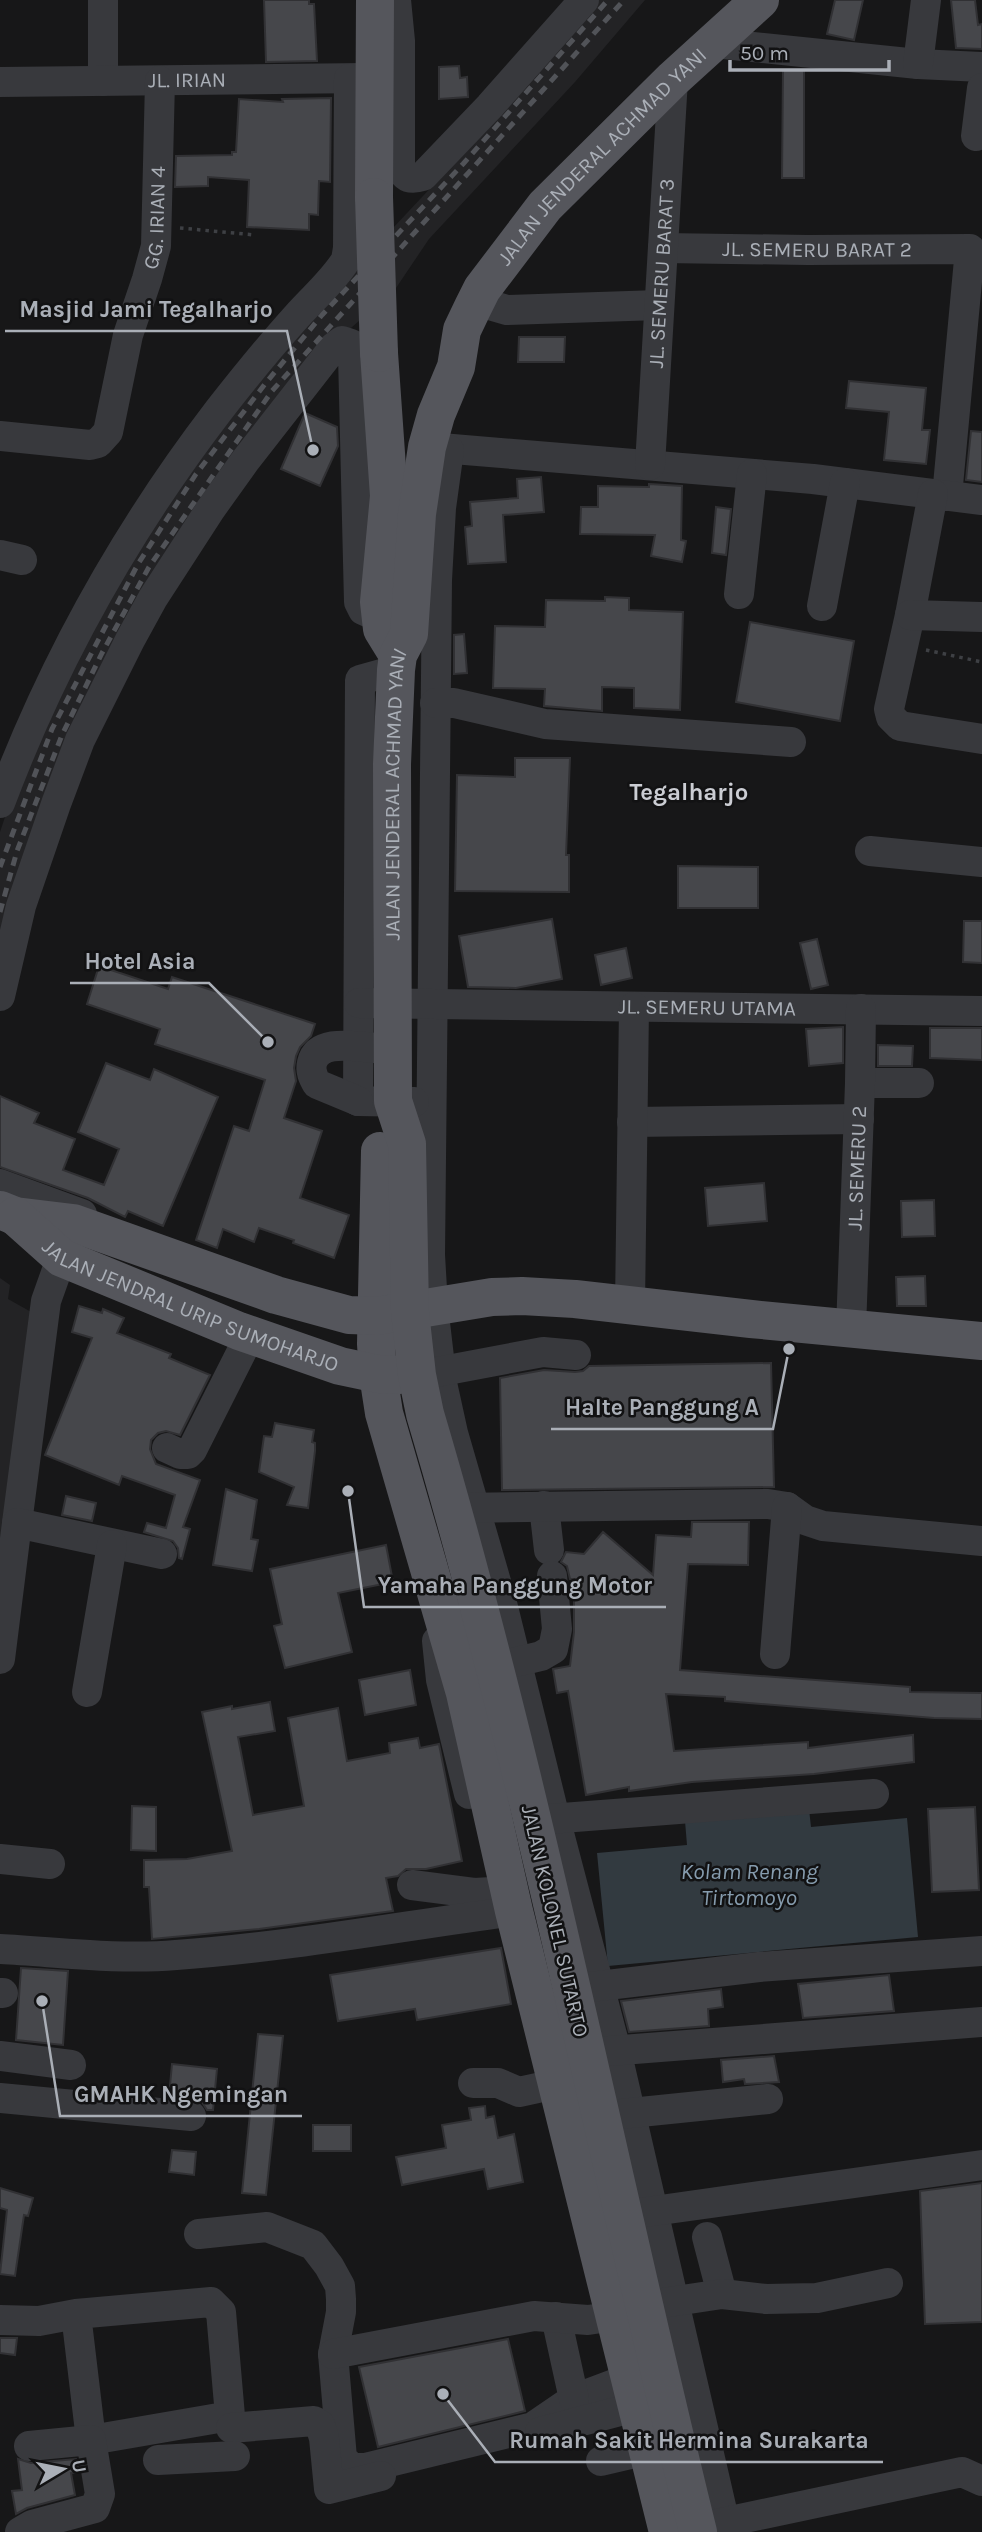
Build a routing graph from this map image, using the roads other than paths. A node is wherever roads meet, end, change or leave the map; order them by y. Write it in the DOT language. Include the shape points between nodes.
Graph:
graph roads {
  1 [pos="103,0"];
  2 [pos="375,0"];
  3 [pos="396,0"];
  4 [pos="584,0"];
  5 [pos="760,0"];
  6 [pos="926,0"];
  7 [pos="714,43"];
  8 [pos="918,64"];
  9 [pos="982,67"];
  10 [pos="362,79"];
  11 [pos="674,79"];
  12 [pos="160,80"];
  13 [pos="103,81"];
  14 [pos="0,82"];
  15 [pos="982,88"];
  16 [pos="975,136"];
  17 [pos="663,248"];
  18 [pos="659,305"];
  19 [pos="469,316"];
  20 [pos="0,436"];
  21 [pos="438,449"];
  22 [pos="650,465"];
  23 [pos="752,474"];
  24 [pos="845,483"];
  25 [pos="940,495"];
  26 [pos="982,500"];
  27 [pos="403,505"];
  28 [pos="739,594"];
  29 [pos="822,606"];
  30 [pos="910,615"];
  31 [pos="982,617"];
  32 [pos="380,618"];
  33 [pos="387,673"];
  34 [pos="435,695"];
  35 [pos="982,739"];
  36 [pos="791,742"];
  37 [pos="392,764"];
  38 [pos="434,764"];
  39 [pos="0,803"];
  40 [pos="870,851"];
  41 [pos="982,862"];
  42 [pos="376,904"];
  43 [pos="433,905"];
  44 [pos="0,996"];
  45 [pos="375,1003"];
  46 [pos="432,1004"];
  47 [pos="634,1007"];
  48 [pos="861,1009"];
  49 [pos="982,1012"];
  50 [pos="375,1048"];
  51 [pos="860,1083"];
  52 [pos="919,1083"];
  53 [pos="376,1101"];
  54 [pos="430,1103"];
  55 [pos="859,1119"];
  56 [pos="632,1122"];
  57 [pos="5,1204"];
  58 [pos="67,1240"];
  59 [pos="160,1248"];
  60 [pos="154,1302"];
  61 [pos="630,1305"];
  62 [pos="407,1312"];
  63 [pos="851,1329"];
  64 [pos="246,1341"];
  65 [pos="982,1341"];
  66 [pos="576,1354"];
  67 [pos="429,1373"];
  68 [pos="377,1374"];
  69 [pos="167,1448"];
  70 [pos="544,1506"];
  71 [pos="787,1507"];
  72 [pos="464,1508"];
  73 [pos="414,1518"];
  74 [pos="18,1523"];
  75 [pos="982,1541"];
  76 [pos="112,1545"];
  77 [pos="162,1554"];
  78 [pos="775,1654"];
  79 [pos="0,1659"];
  80 [pos="516,1662"];
  81 [pos="87,1692"];
  82 [pos="874,1794"];
  83 [pos="544,1819"];
  84 [pos="0,1859"];
  85 [pos="50,1864"];
  86 [pos="412,1885"];
  87 [pos="503,1902"];
  88 [pos="0,1949"];
  89 [pos="982,1951"];
  90 [pos="586,1988"];
  91 [pos="532,2013"];
  92 [pos="982,2022"];
  93 [pos="601,2051"];
  94 [pos="0,2056"];
  95 [pos="71,2065"];
  96 [pos="473,2083"];
  97 [pos="542,2087"];
  98 [pos="0,2098"];
  99 [pos="768,2099"];
  100 [pos="616,2114"];
  101 [pos="191,2116"];
  102 [pos="982,2165"];
  103 [pos="639,2213"];
  104 [pos="199,2234"];
  105 [pos="707,2237"];
  106 [pos="888,2283"];
  107 [pos="722,2294"];
  108 [pos="633,2310"];
  109 [pos="76,2314"];
  110 [pos="556,2317"];
  111 [pos="0,2320"];
  112 [pos="333,2354"];
  113 [pos="622,2391"];
  114 [pos="573,2399"];
  115 [pos="91,2440"];
  116 [pos="233,2443"];
  117 [pos="29,2446"];
  118 [pos="626,2455"];
  119 [pos="158,2460"];
  120 [pos="982,2481"];
  121 [pos="699,2530"];
  122 [pos="20,2532"];
  123 [pos="649,2532"];
  1 -- 13 [label="street"];
  2 -- 10 [label="main road"];
  3 -- 4 [label="street" via="400,165 408,178 423,176"];
  5 -- 7 [label="main road, JALAN JENDERAL ACHMAD YANI"];
  6 -- 8 [label="street"];
  7 -- 8 [label="street"];
  7 -- 11 [label="main road, JALAN JENDERAL ACHMAD YANI"];
  8 -- 9 [label="street"];
  10 -- 12 [label="street, JL. IRIAN"];
  10 -- 27 [label="main road, bridge" via="374,197 379,353"];
  10 -- 39 [label="street" via="346,260 219,409 137,528 45,694"];
  11 -- 17 [label="street, JL. SEMERU BARAT 3"];
  11 -- 19 [label="main road, JALAN JENDERAL ACHMAD YANI" via="545,206 482,289"];
  12 -- 13 [label="street, JL. IRIAN"];
  12 -- 20 [label="street, GG. IRIAN 4" via="156,246 122,358 108,432 90,445"];
  13 -- 14 [label="street, JL. IRIAN"];
  15 -- 16 [label="street"];
  17 -- 18 [label="street, JL. SEMERU BARAT 3"];
  17 -- 25 [label="street, JL. SEMERU BARAT 2" via="970,249"];
  18 -- 19 [label="street" via="508,310"];
  18 -- 22 [label="street, JL. SEMERU BARAT 3"];
  19 -- 21 [label="main road, JALAN JENDERAL ACHMAD YANI" via="436,415"];
  19 -- 27 [label="main road, JALAN JENDERAL ACHMAD YANI" via="440,357 411,419"];
  21 -- 22 [label="street"];
  21 -- 27 [label="main road, JALAN JENDERAL ACHMAD YANI"];
  21 -- 34 [label="street"];
  22 -- 23 [label="street"];
  23 -- 24 [label="street"];
  23 -- 28 [label="street"];
  24 -- 25 [label="street"];
  24 -- 29 [label="street"];
  25 -- 26 [label="street"];
  25 -- 30 [label="street"];
  27 -- 32 [label="main road" via="379,602"];
  27 -- 33 [label="main road, JALAN JENDERAL ACHMAD YANI" via="409,634"];
  30 -- 31 [label="street"];
  30 -- 35 [label="street" via="889,709 895,723"];
  32 -- 33 [label="main road"];
  32 -- 44 [label="street" via="363,610 359,602 353,355 351,345 342,341 238,471 130,640 80,740 56,804 21,906"];
  33 -- 34 [label="street"];
  33 -- 37 [label="main road, JALAN JENDERAL ACHMAD YANI"];
  33 -- 42 [label="street"];
  34 -- 36 [label="street" via="545,724"];
  34 -- 38 [label="street"];
  37 -- 38 [label="street"];
  37 -- 42 [label="main road, JALAN JENDERAL ACHMAD YANI"];
  38 -- 43 [label="street"];
  40 -- 41 [label="street"];
  42 -- 43 [label="street"];
  42 -- 45 [label="main road, JALAN JENDERAL ACHMAD YANI"];
  43 -- 46 [label="street"];
  45 -- 46 [label="street, JL. SEMERU UTAMA"];
  45 -- 50 [label="main road, JALAN JENDERAL ACHMAD YANI"];
  46 -- 47 [label="street, JL. SEMERU UTAMA"];
  46 -- 54 [label="street"];
  47 -- 48 [label="street, JL. SEMERU UTAMA"];
  47 -- 56 [label="street"];
  48 -- 49 [label="street, JL. SEMERU UTAMA"];
  48 -- 51 [label="street, JL. SEMERU 2"];
  50 -- 53 [label="main road, JALAN JENDERAL ACHMAD YANI"];
  50 -- 53 [label="street" via="320,1049 311,1068 317,1084"];
  51 -- 52 [label="street"];
  51 -- 55 [label="street, JL. SEMERU 2"];
  53 -- 54 [label="street"];
  53 -- 62 [label="main road, JALAN JENDERAL ACHMAD YANI" via="407,1144"];
  54 -- 62 [label="street" via="430,1255"];
  55 -- 56 [label="street"];
  55 -- 63 [label="street, JL. SEMERU 2"];
  56 -- 61 [label="street"];
  57 -- 58 [label="main road, JALAN JENDRAL URIP SUMOHARJO"];
  58 -- 59 [label="main road, JALAN JENDRAL URIP SUMOHARJO"];
  58 -- 60 [label="main road, JALAN JENDRAL URIP SUMOHARJO"];
  58 -- 74 [label="street" via="46,1301"];
  59 -- 60 [label="main road"];
  59 -- 62 [label="main road, JALAN JENDRAL URIP SUMOHARJO" via="276,1295 349,1315"];
  60 -- 64 [label="main road, JALAN JENDRAL URIP SUMOHARJO"];
  61 -- 62 [label="main road, JALAN JENDRAL URIP SUMOHARJO" via="492,1297"];
  61 -- 63 [label="main road, JALAN JENDRAL URIP SUMOHARJO"];
  62 -- 67 [label="main road, JALAN KOLONEL SUTARTO"];
  62 -- 68 [label="main road, JALAN KOLONEL SUTARTO"];
  63 -- 65 [label="main road, JALAN JENDRAL URIP SUMOHARJO"];
  64 -- 68 [label="main road, JALAN JENDRAL URIP SUMOHARJO"];
  64 -- 69 [label="street" via="192,1450 180,1454"];
  66 -- 67 [label="street" via="543,1352"];
  67 -- 68 [label="main road, JALAN JENDRAL URIP SUMOHARJO"];
  67 -- 72 [label="main road, JALAN KOLONEL SUTARTO" via="425,1414"];
  68 -- 73 [label="main road, JALAN KOLONEL SUTARTO"];
  70 -- 71 [label="street" via="748,1503"];
  70 -- 72 [label="street"];
  70 -- 80 [label="street" via="557,1629 553,1649"];
  71 -- 75 [label="street" via="823,1526"];
  71 -- 78 [label="street"];
  72 -- 73 [label="main road"];
  72 -- 80 [label="street"];
  72 -- 83 [label="main road, JALAN KOLONEL SUTARTO" via="491,1652"];
  73 -- 87 [label="main road, JALAN KOLONEL SUTARTO" via="465,1693"];
  74 -- 76 [label="street"];
  74 -- 79 [label="street"];
  76 -- 77 [label="street"];
  76 -- 81 [label="street"];
  80 -- 83 [label="street"];
  82 -- 83 [label="street"];
  83 -- 90 [label="main road, JALAN KOLONEL SUTARTO"];
  84 -- 85 [label="street"];
  86 -- 87 [label="street" via="474,1893"];
  87 -- 88 [label="street" via="249,1948 174,1956"];
  87 -- 91 [label="main road, JALAN KOLONEL SUTARTO"];
  89 -- 90 [label="street" via="759,1967"];
  90 -- 93 [label="main road, JALAN KOLONEL SUTARTO"];
  91 -- 97 [label="street"];
  91 -- 108 [label="main road, JALAN KOLONEL SUTARTO"];
  92 -- 93 [label="street"];
  93 -- 100 [label="main road, JALAN KOLONEL SUTARTO"];
  94 -- 95 [label="street"];
  96 -- 97 [label="street" via="498,2083 519,2092"];
  97 -- 108 [label="street"];
  98 -- 101 [label="street"];
  99 -- 100 [label="street"];
  100 -- 103 [label="main road, JALAN KOLONEL SUTARTO"];
  102 -- 103 [label="street"];
  103 -- 108 [label="main road, JALAN KOLONEL SUTARTO"];
  104 -- 112 [label="street" via="267,2227 313,2245 340,2286 341,2312"];
  105 -- 107 [label="street"];
  106 -- 107 [label="street" via="817,2298"];
  107 -- 108 [label="street"];
  108 -- 110 [label="street" via="587,2320"];
  108 -- 113 [label="main road, JALAN KOLONEL SUTARTO"];
  108 -- 121 [label="main road, JALAN KOLONEL SUTARTO"];
  109 -- 111 [label="street" via="39,2321"];
  109 -- 115 [label="street"];
  109 -- 116 [label="street" via="206,2302 216,2305 222,2320"];
  110 -- 112 [label="street" via="534,2316"];
  110 -- 114 [label="street"];
  112 -- 114 [label="street" via="342,2459 352,2468 533,2427"];
  113 -- 114 [label="street"];
  113 -- 116 [label="street" via="331,2489 320,2425 308,2420"];
  113 -- 118 [label="main road, JALAN KOLONEL SUTARTO"];
  115 -- 116 [label="street"];
  115 -- 117 [label="street"];
  115 -- 122 [label="street" via="100,2494 97,2506"];
  116 -- 119 [label="street"];
  118 -- 121 [label="main road, JALAN KOLONEL SUTARTO"];
  118 -- 123 [label="street"];
  120 -- 121 [label="street" via="962,2472"];
}
